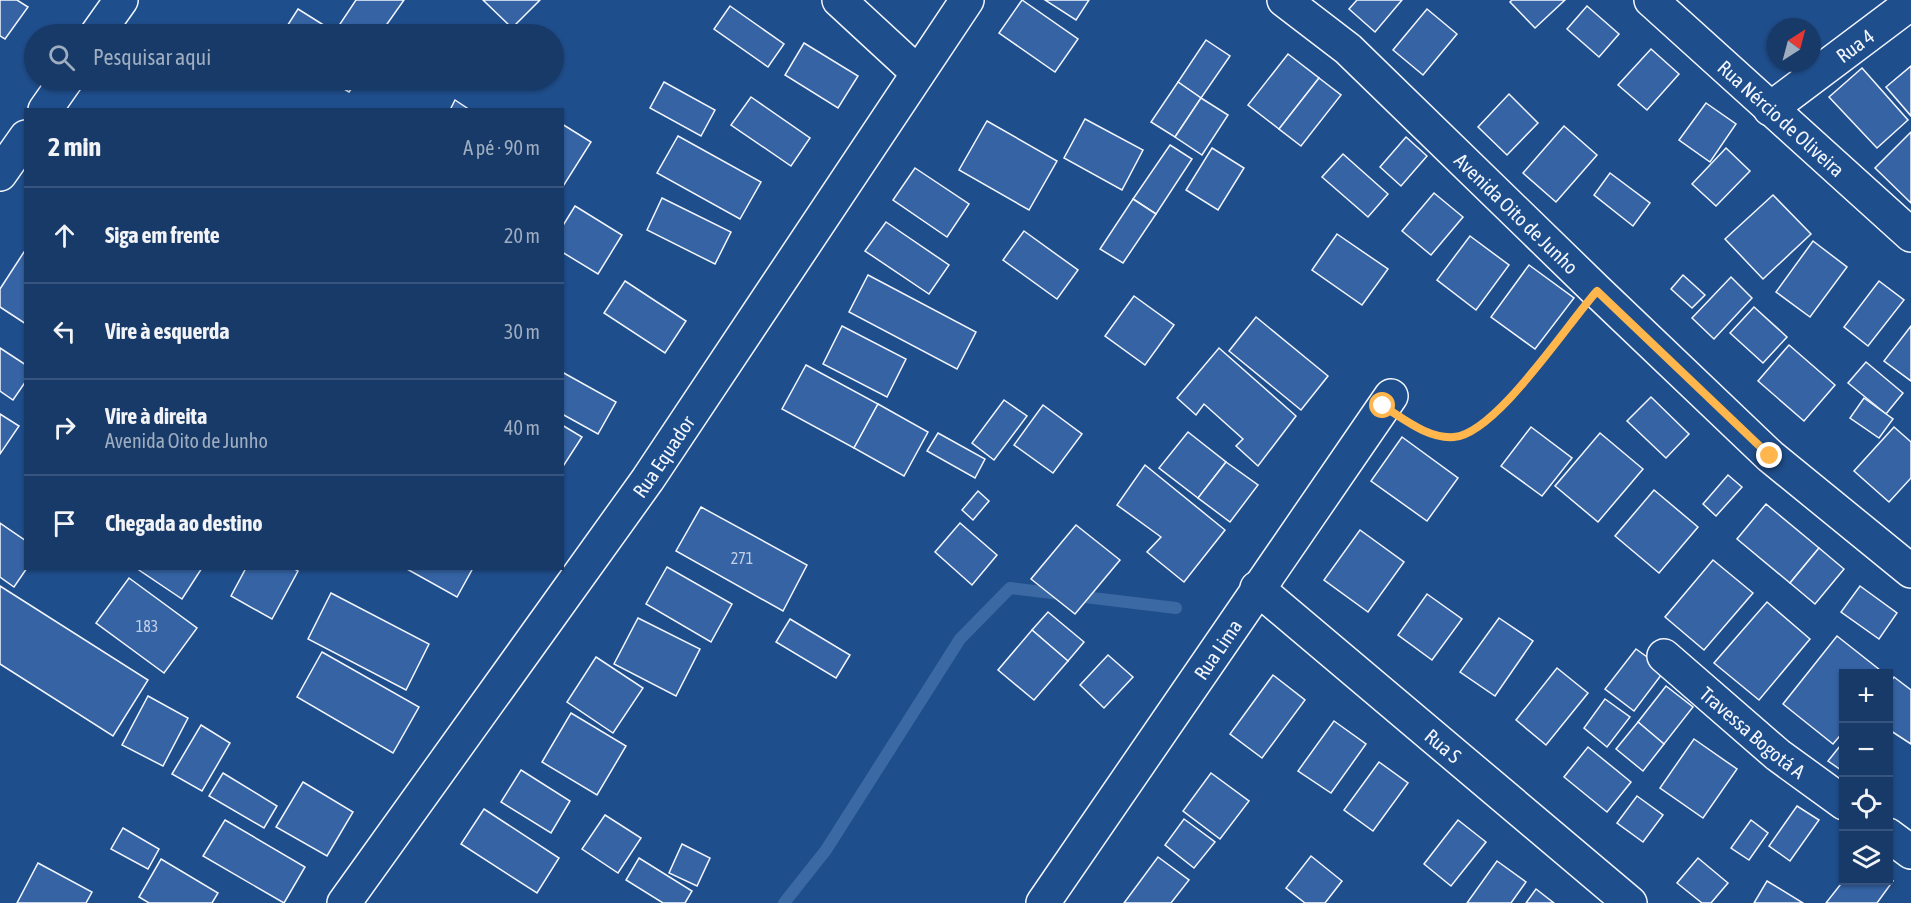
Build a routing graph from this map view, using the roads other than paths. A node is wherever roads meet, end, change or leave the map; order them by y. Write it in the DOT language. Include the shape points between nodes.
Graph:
graph roads {
  1 [pos="121,0"];
  2 [pos="839,0"];
  3 [pos="967,0"];
  4 [pos="1284,0"];
  5 [pos="1651,0"];
  6 [pos="1911,3"];
  7 [pos="104,24"];
  8 [pos="918,73"];
  9 [pos="59,90"];
  10 [pos="46,108"];
  11 [pos="1770,109"];
  12 [pos="24,140"];
  13 [pos="0,174"];
  14 [pos="1911,235"];
  15 [pos="1387,401"];
  16 [pos="1911,572"];
  17 [pos="1257,588"];
  18 [pos="1664,656"];
  19 [pos="1839,799"];
  20 [pos="1893,839"];
  21 [pos="1911,852"];
  22 [pos="344,903"];
  23 [pos="1043,903"];
  24 [pos="1630,903"];
  1 -- 7 [label="street"];
  2 -- 8 [label="street"];
  3 -- 8 [label="street, Rua Equador"];
  4 -- 16 [label="street, Avenida Oito de Junho" via="1348,49 1770,456"];
  5 -- 11 [label="street, Rua Nércio de Oliveira"];
  6 -- 11 [label="street, Rua 4"];
  8 -- 22 [label="street, Rua Equador" via="648,479"];
  9 -- 10 [label="street"];
  11 -- 14 [label="street, Rua Nércio de Oliveira"];
  12 -- 13 [label="street"];
  15 -- 17 [label="street, Rua Lima"];
  17 -- 23 [label="street, Rua Lima"];
  17 -- 24 [label="street, Rua S"];
  18 -- 19 [label="street, Travessa Bogotá A" via="1778,755"];
  20 -- 21 [label="street"];
}
